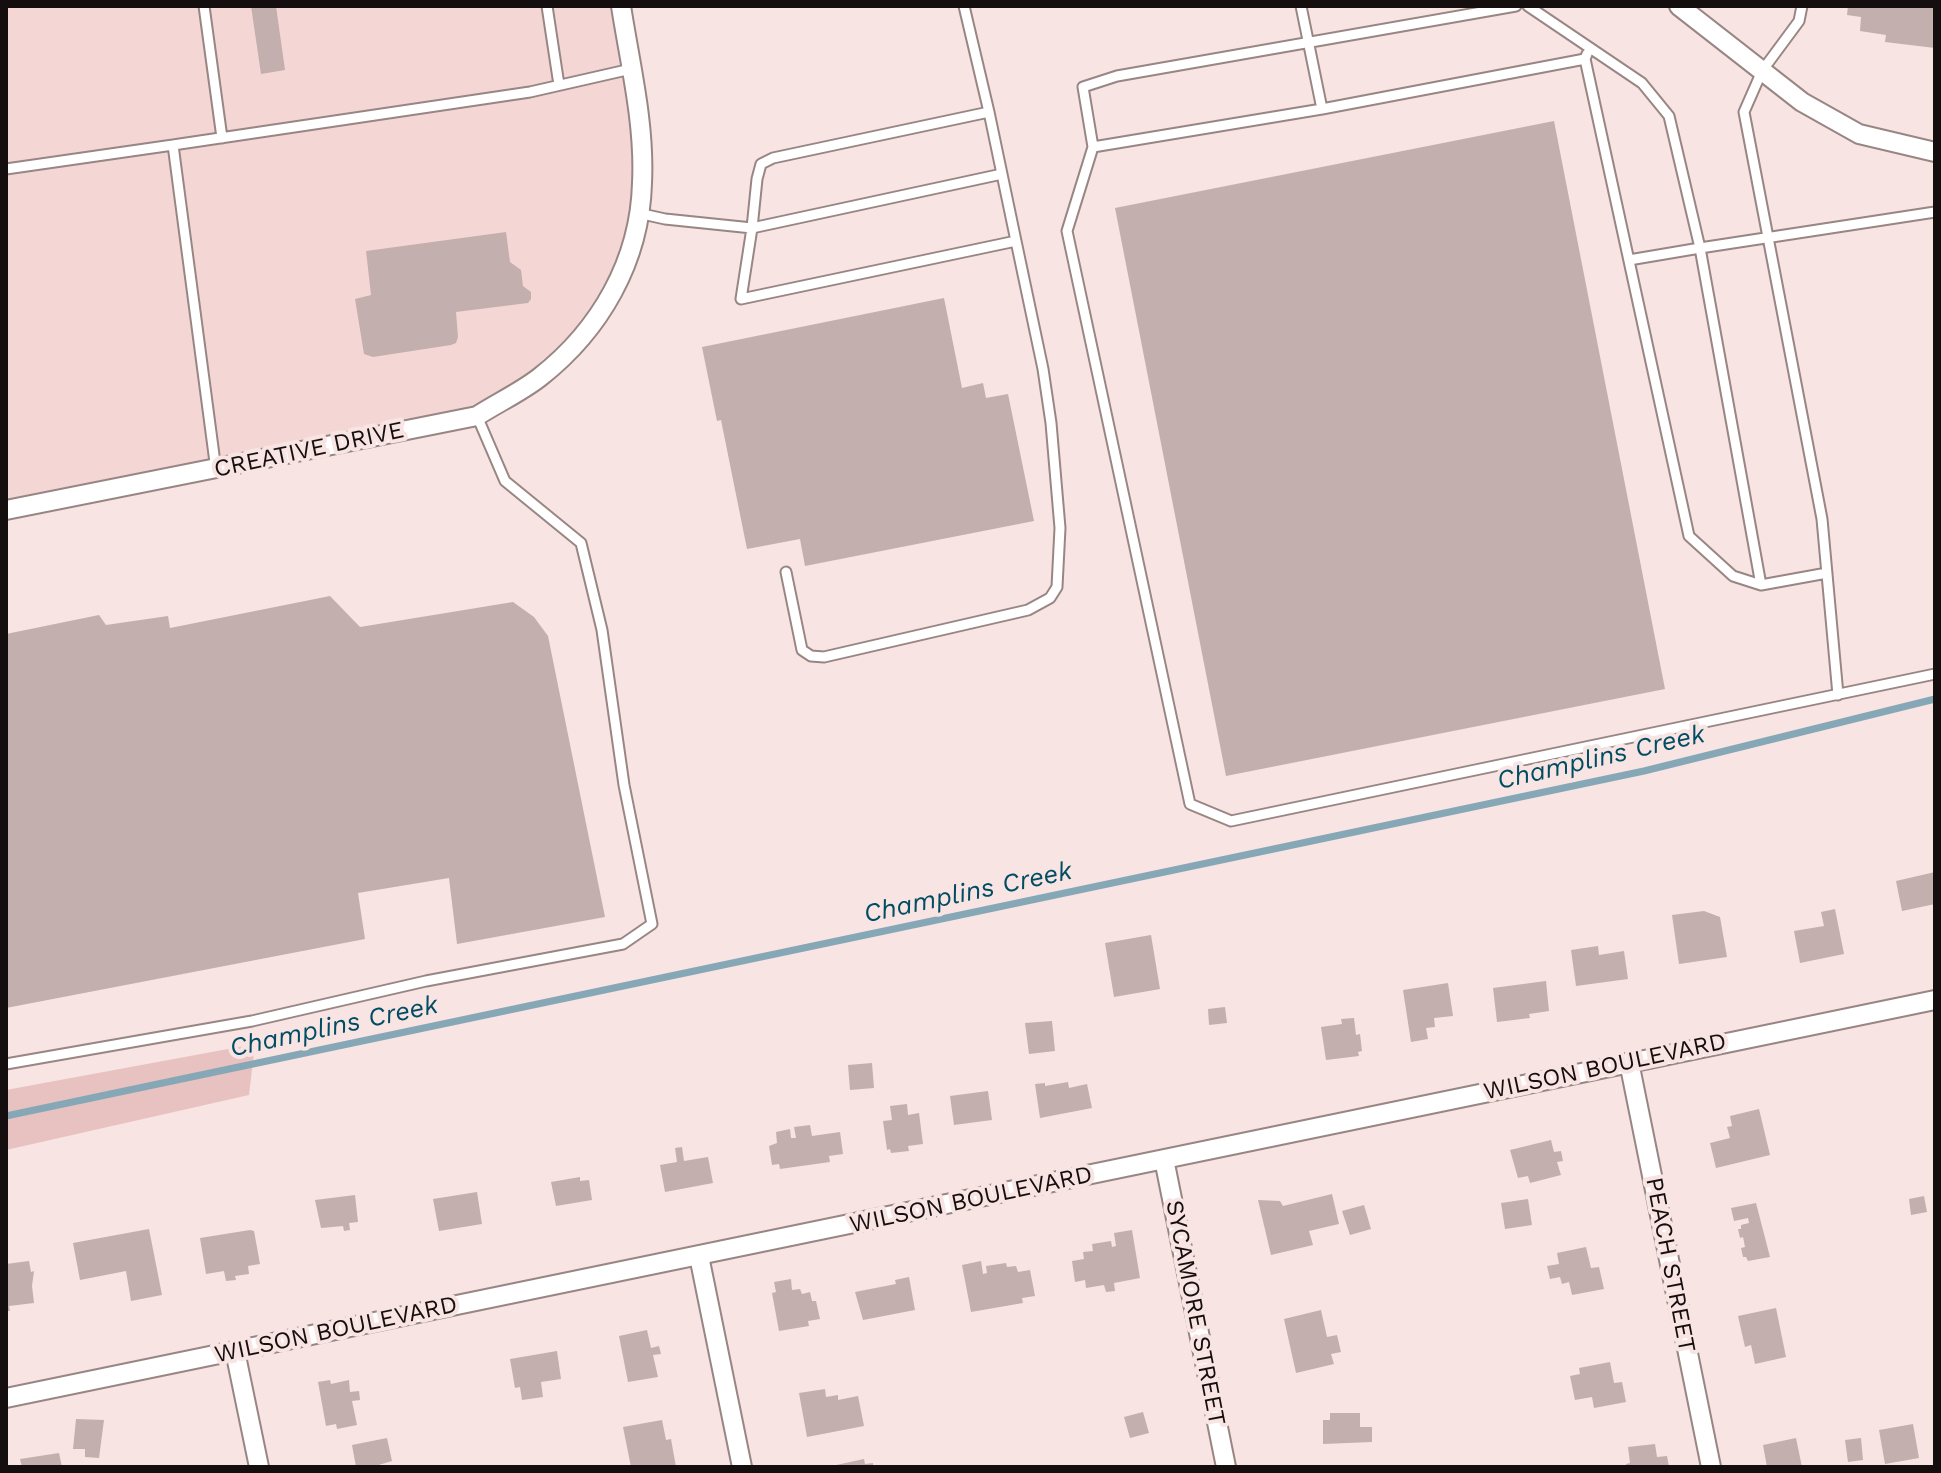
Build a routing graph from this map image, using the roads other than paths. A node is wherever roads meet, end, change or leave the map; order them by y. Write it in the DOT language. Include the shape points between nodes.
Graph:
graph roads {
  1 [pos="204,6"];
  2 [pos="547,6"];
  3 [pos="621,6"];
  4 [pos="964,6"];
  5 [pos="1301,6"];
  6 [pos="1516,6"];
  7 [pos="1528,6"];
  8 [pos="1679,6"];
  9 [pos="1802,6"];
  10 [pos="1309,40"];
  11 [pos="1588,54"];
  12 [pos="631,69"];
  13 [pos="1762,71"];
  14 [pos="559,85"];
  15 [pos="1322,109"];
  16 [pos="989,112"];
  17 [pos="222,138"];
  18 [pos="173,145"];
  19 [pos="1093,147"];
  20 [pos="1935,152"];
  21 [pos="6,169"];
  22 [pos="1002,174"];
  23 [pos="1935,212"];
  24 [pos="638,213"];
  25 [pos="752,228"];
  26 [pos="1768,238"];
  27 [pos="1016,241"];
  28 [pos="1700,248"];
  29 [pos="1629,260"];
  30 [pos="477,416"];
  31 [pos="216,470"];
  32 [pos="6,510"];
  33 [pos="786,572"];
  34 [pos="1827,573"];
  35 [pos="1761,585"];
  36 [pos="1935,674"];
  37 [pos="1838,695"];
  38 [pos="1935,1000"];
  39 [pos="1629,1062"];
  40 [pos="6,1064"];
  41 [pos="1164,1159"];
  42 [pos="699,1256"];
  43 [pos="235,1351"];
  44 [pos="6,1398"];
  45 [pos="259,1467"];
  46 [pos="742,1467"];
  47 [pos="1226,1467"];
  48 [pos="1711,1467"];
  1 -- 17 [label="lane"];
  2 -- 14 [label="lane"];
  3 -- 12 [label="street, CREATIVE DRIVE"];
  4 -- 16 [label="lane"];
  5 -- 10 [label="lane"];
  6 -- 10 [label="lane"];
  7 -- 11 [label="lane"];
  8 -- 13 [label="street"];
  9 -- 13 [label="lane" via="1799,21"];
  10 -- 15 [label="lane"];
  10 -- 19 [label="lane" via="1083,87"];
  11 -- 15 [label="lane"];
  11 -- 28 [label="lane" via="1642,83 1669,116"];
  11 -- 29 [label="lane"];
  12 -- 14 [label="lane"];
  12 -- 24 [label="street, CREATIVE DRIVE" via="643,185"];
  13 -- 20 [label="street" via="1802,102 1859,134"];
  13 -- 26 [label="lane" via="1744,112"];
  14 -- 17 [label="lane"];
  15 -- 19 [label="lane"];
  16 -- 22 [label="lane"];
  16 -- 25 [label="lane" via="773,158 761,164"];
  17 -- 18 [label="lane"];
  18 -- 21 [label="lane"];
  18 -- 31 [label="lane"];
  19 -- 37 [label="lane" via="1067,231 1190,804 1231,821"];
  22 -- 25 [label="lane"];
  22 -- 27 [label="lane"];
  23 -- 26 [label="lane"];
  24 -- 25 [label="lane"];
  24 -- 30 [label="street, CREATIVE DRIVE" via="614,293 586,334 539,378"];
  25 -- 27 [label="lane" via="741,299"];
  26 -- 28 [label="lane"];
  26 -- 34 [label="lane" via="1822,519"];
  27 -- 33 [label="lane" via="1051,423 1060,567 1050,598 1028,610 811,656 802,650"];
  28 -- 29 [label="lane"];
  28 -- 35 [label="lane"];
  29 -- 35 [label="lane" via="1689,536 1733,576"];
  30 -- 31 [label="street, CREATIVE DRIVE"];
  30 -- 40 [label="lane" via="505,481 581,543 602,630 624,785 652,924 623,944 252,1021"];
  31 -- 32 [label="street, CREATIVE DRIVE"];
  34 -- 35 [label="lane"];
  34 -- 37 [label="lane"];
  36 -- 37 [label="lane"];
  38 -- 39 [label="street, WILSON BOULEVARD"];
  39 -- 41 [label="street, WILSON BOULEVARD"];
  39 -- 48 [label="street, PEACH STREET"];
  41 -- 42 [label="street, WILSON BOULEVARD"];
  41 -- 47 [label="street, SYCAMORE STREET"];
  42 -- 43 [label="street, WILSON BOULEVARD"];
  42 -- 46 [label="street"];
  43 -- 44 [label="street, WILSON BOULEVARD"];
  43 -- 45 [label="street"];
}
